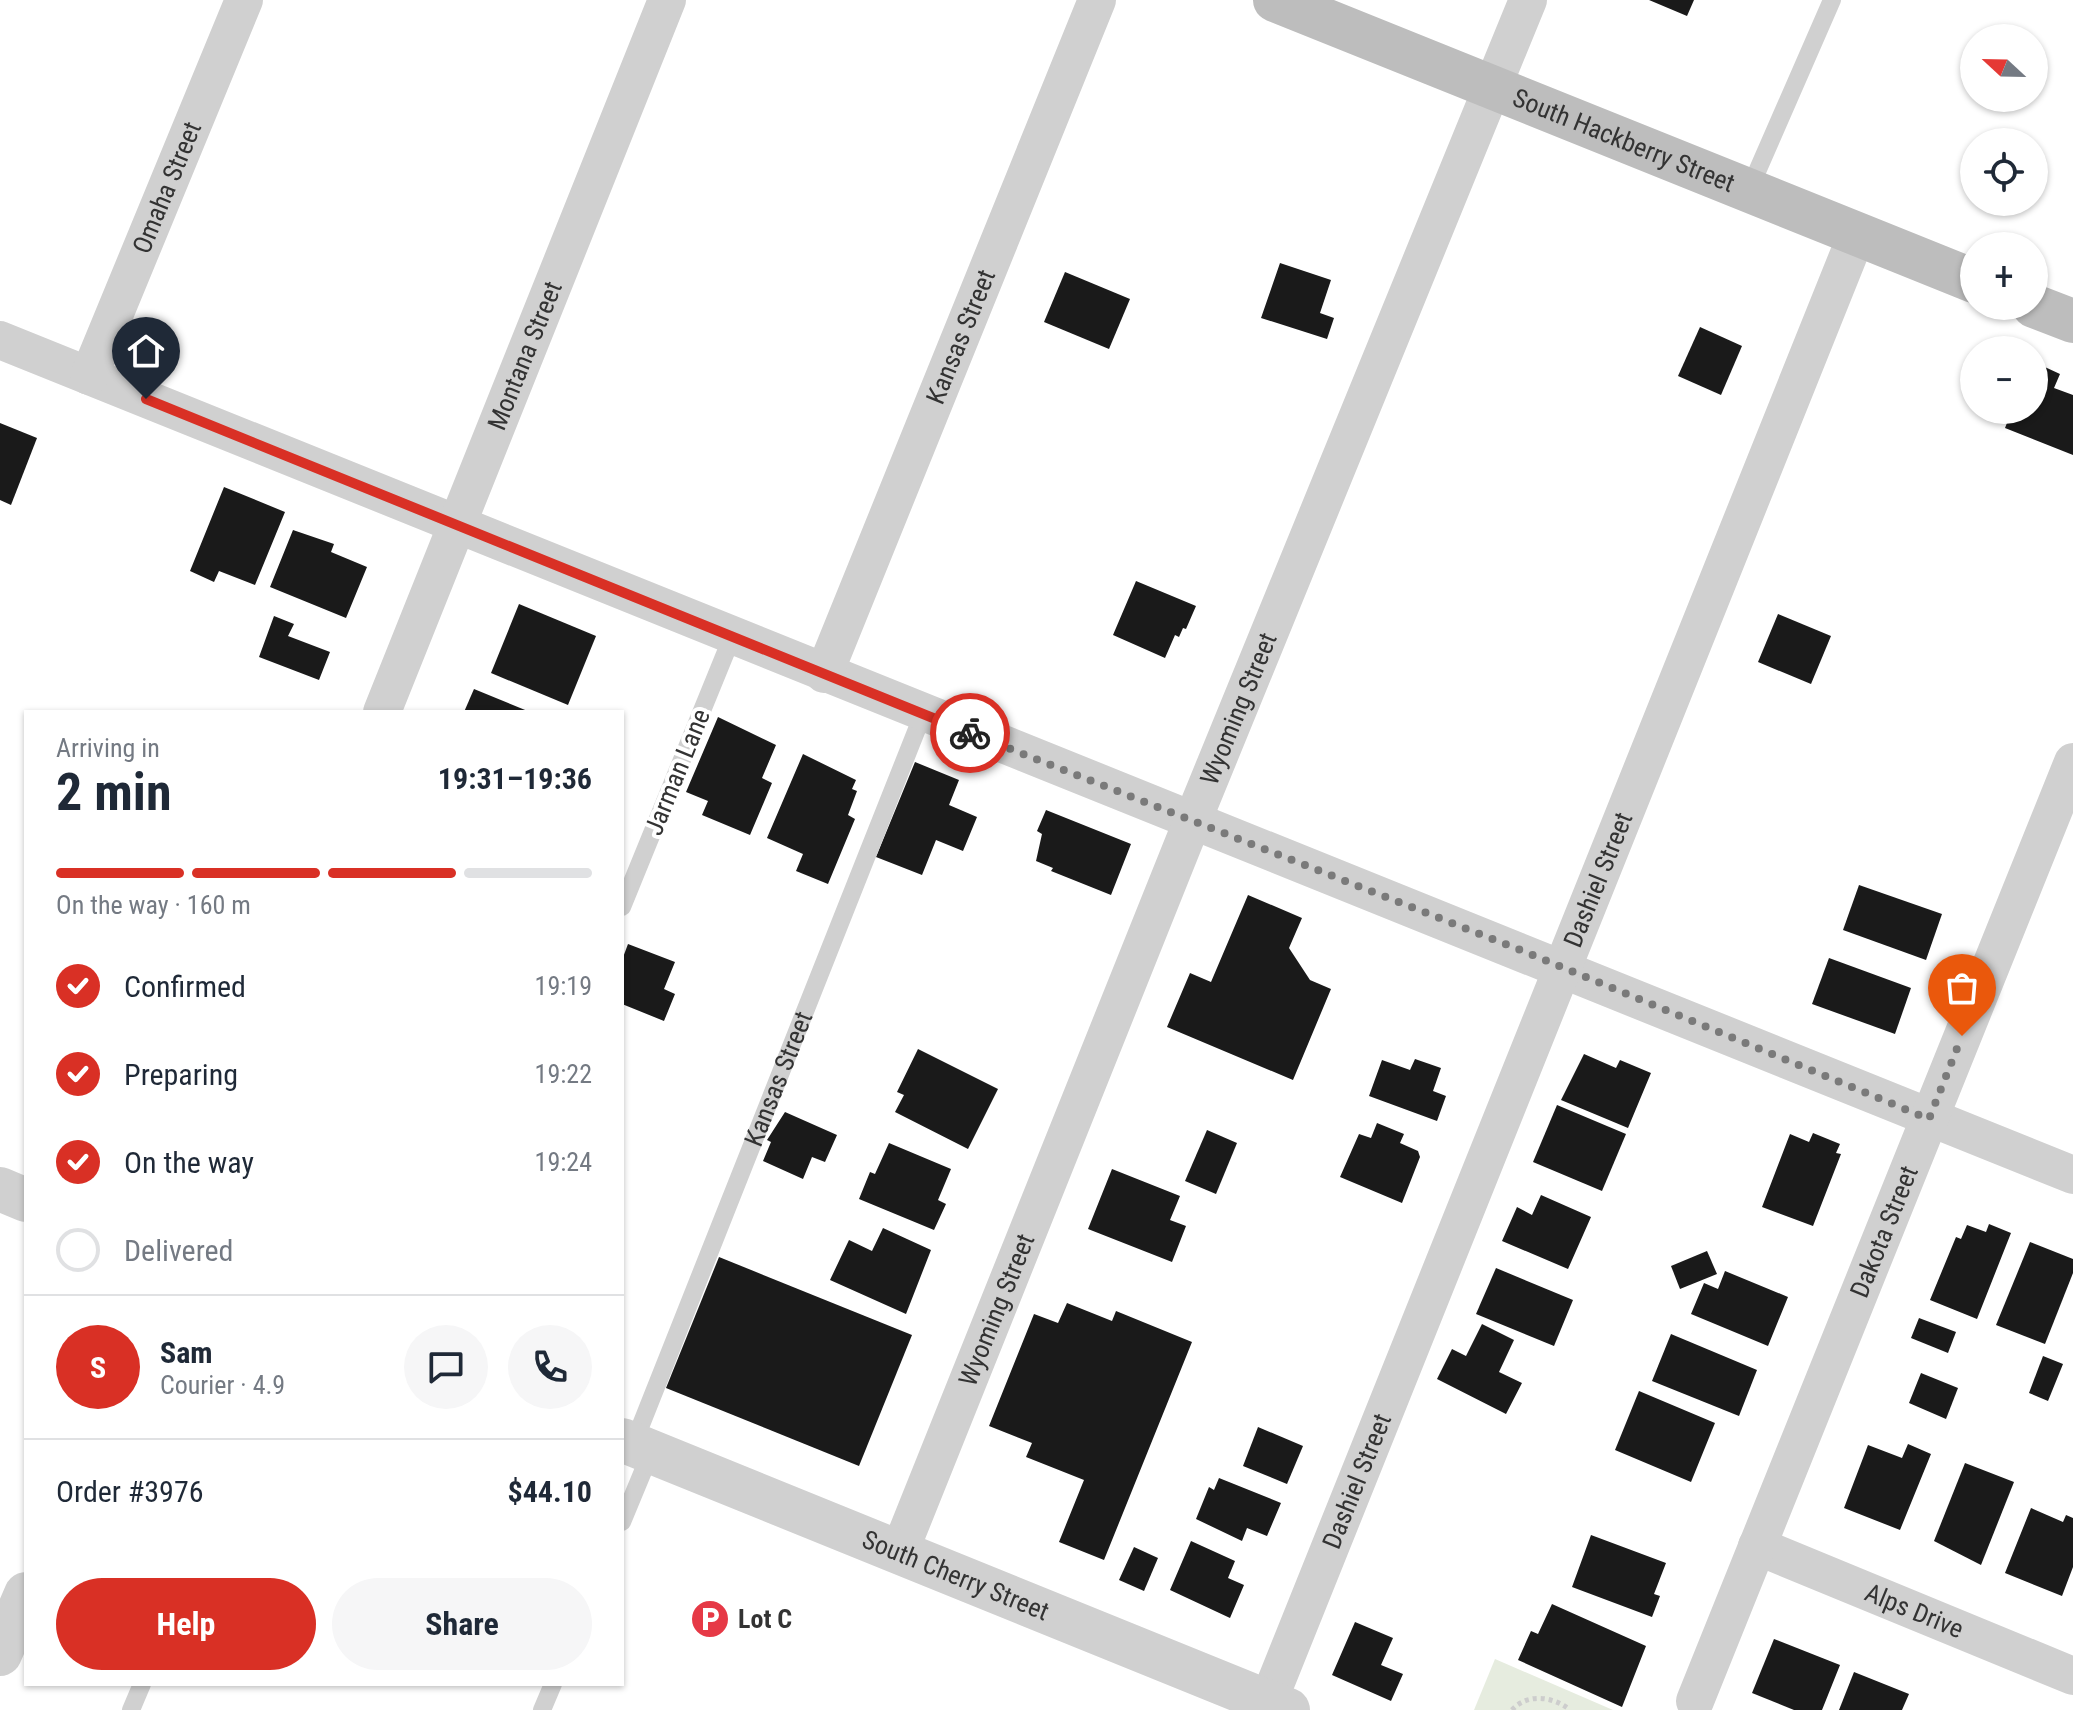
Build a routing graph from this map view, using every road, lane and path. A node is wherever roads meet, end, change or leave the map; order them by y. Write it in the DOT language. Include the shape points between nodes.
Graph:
graph roads {
  1 [pos="244,0"];
  2 [pos="667,0"];
  3 [pos="1097,0"];
  4 [pos="1275,0"];
  5 [pos="1528,0"];
  6 [pos="1832,0"];
  7 [pos="1492,87"];
  8 [pos="1749,190"];
  9 [pos="1857,234"];
  10 [pos="1960,275"];
  11 [pos="2048,311"];
  12 [pos="2073,321"];
  13 [pos="0,340"];
  14 [pos="89,376"];
  15 [pos="455,525"];
  16 [pos="732,637"];
  17 [pos="824,674"];
  18 [pos="383,710"];
  19 [pos="923,714"];
  20 [pos="2073,762"];
  21 [pos="1192,822"];
  22 [pos="624,902"];
  23 [pos="1564,969"];
  24 [pos="1929,1119"];
  25 [pos="2073,1175"];
  26 [pos="0,1189"];
  27 [pos="24,1199"];
  28 [pos="635,1446"];
  29 [pos="624,1510"];
  30 [pos="1757,1546"];
  31 [pos="899,1553"];
  32 [pos="24,1599"];
  33 [pos="0,1654"];
  34 [pos="2073,1676"];
  35 [pos="141,1686"];
  36 [pos="552,1686"];
  37 [pos="1695,1701"];
  38 [pos="1278,1706"];
  39 [pos="131,1710"];
  40 [pos="542,1710"];
  41 [pos="1512,1710"];
  42 [pos="1570,1710"];
  1 -- 14 [label="street, Omaha Street"];
  2 -- 15 [label="street, Montana Street"];
  3 -- 17 [label="street, Kansas Street"];
  4 -- 7 [label="main road, South Hackberry Street"];
  5 -- 7 [label="street, Wyoming Street"];
  6 -- 8 [label="lane"];
  7 -- 8 [label="main road, South Hackberry Street"];
  7 -- 21 [label="street, Wyoming Street"];
  8 -- 9 [label="main road, South Hackberry Street"];
  9 -- 10 [label="main road, South Hackberry Street"];
  9 -- 23 [label="street, Dashiel Street"];
  11 -- 12 [label="main road"];
  13 -- 14 [label="street"];
  14 -- 15 [label="street"];
  15 -- 16 [label="street"];
  15 -- 18 [label="street, Montana Street"];
  16 -- 17 [label="street"];
  16 -- 22 [label="lane, Jarman Lane"];
  17 -- 19 [label="street"];
  19 -- 21 [label="street"];
  19 -- 28 [label="lane, Kansas Street"];
  20 -- 24 [label="street, Dakota Street"];
  21 -- 23 [label="street"];
  21 -- 31 [label="street, Wyoming Street"];
  23 -- 24 [label="street"];
  23 -- 38 [label="street, Dashiel Street"];
  24 -- 25 [label="street"];
  24 -- 30 [label="street, Dakota Street"];
  26 -- 27 [label="street"];
  28 -- 29 [label="lane, Kansas Street"];
  28 -- 31 [label="street, South Cherry Street"];
  30 -- 34 [label="street, Alps Drive"];
  30 -- 37 [label="street, Dakota Street"];
  31 -- 38 [label="street, South Cherry Street"];
  32 -- 33 [label="street"];
  35 -- 39 [label="lane"];
  36 -- 40 [label="lane"];
  41 -- 42 [label="path" via="1535,1698"];
}
